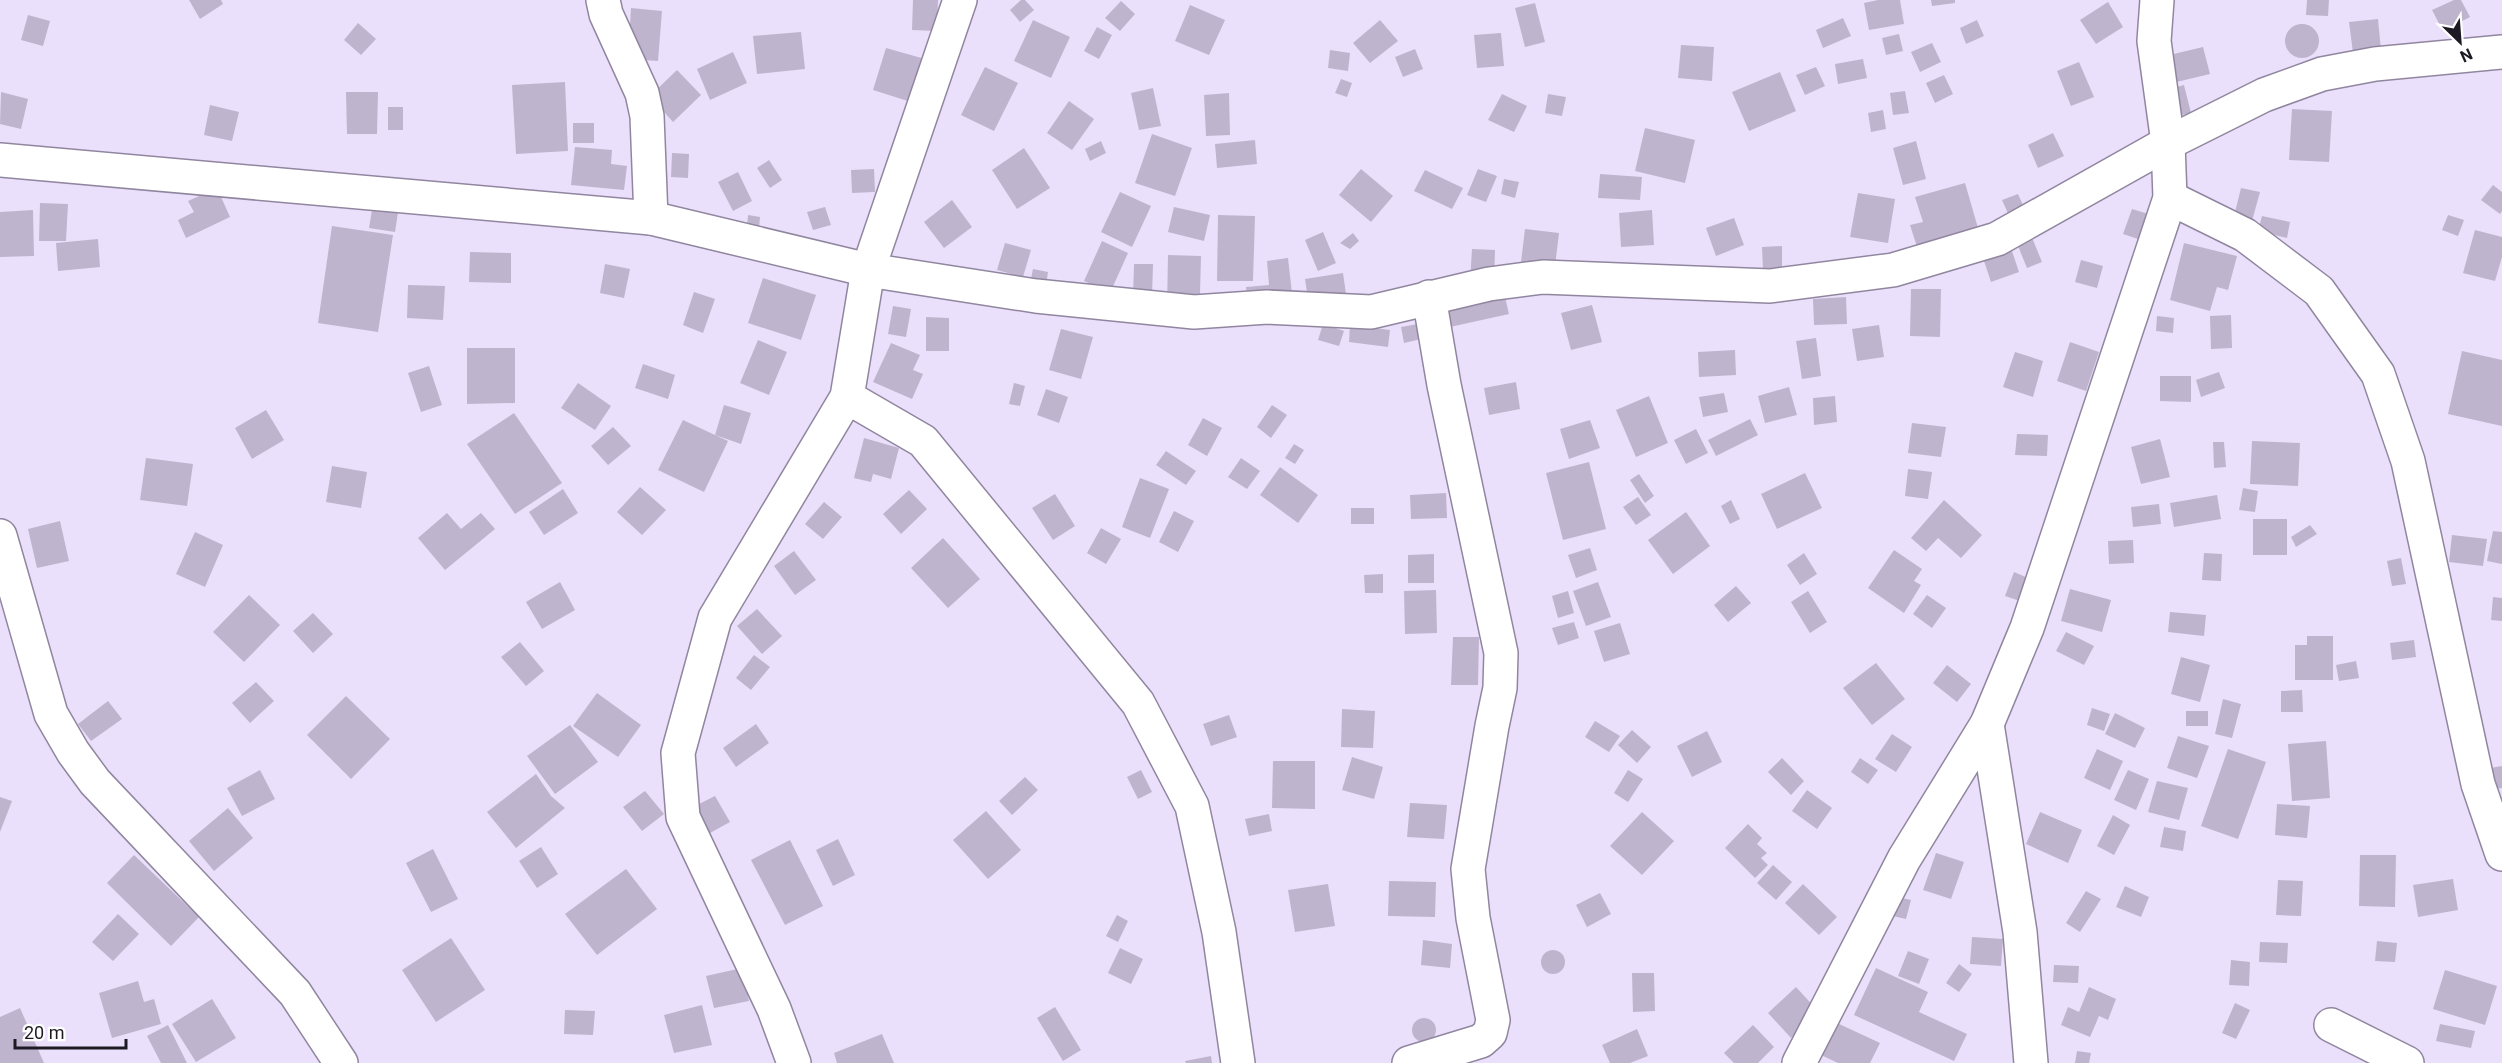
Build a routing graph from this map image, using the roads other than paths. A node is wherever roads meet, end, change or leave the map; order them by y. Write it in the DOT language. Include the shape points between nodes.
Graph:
graph roads {
  1 [pos="603,0"];
  2 [pos="960,0"];
  3 [pos="2157,0"];
  4 [pos="2502,52"];
  5 [pos="2168,143"];
  6 [pos="0,160"];
  7 [pos="2170,198"];
  8 [pos="651,218"];
  9 [pos="868,270"];
  10 [pos="1429,297"];
  11 [pos="848,397"];
  12 [pos="0,536"];
  13 [pos="1987,724"];
  14 [pos="2502,854"];
  15 [pos="2331,1025"];
  16 [pos="341,1063"];
  17 [pos="794,1063"];
  18 [pos="1238,1063"];
  19 [pos="1408,1063"];
  20 [pos="1799,1063"];
  21 [pos="2031,1063"];
  22 [pos="2407,1063"];
  1 -- 8 [label="street" via="642,93 647,116"];
  2 -- 9 [label="street"];
  3 -- 5 [label="street" via="2154,41"];
  4 -- 5 [label="street" via="2375,63 2322,74 2264,95"];
  5 -- 7 [label="street"];
  5 -- 10 [label="street" via="1997,239 1893,270 1770,286 1543,277"];
  6 -- 8 [label="street"];
  7 -- 13 [label="street" via="2027,628"];
  7 -- 14 [label="street" via="2245,235 2319,291 2378,374 2408,461 2478,784"];
  8 -- 9 [label="street"];
  9 -- 10 [label="street" via="1036,296 1194,312 1267,307 1371,312"];
  9 -- 11 [label="street"];
  10 -- 19 [label="street" via="1501,653 1500,688 1468,869 1473,918 1493,1020 1490,1033 1481,1041"];
  11 -- 17 [label="street" via="715,618 678,753 683,817 774,1009"];
  11 -- 18 [label="street" via="923,441 1138,703 1192,806 1219,932"];
  12 -- 16 [label="street" via="51,714 73,752 95,782 295,993"];
  13 -- 20 [label="street" via="1904,859"];
  13 -- 21 [label="street" via="2020,932"];
  15 -- 22 [label="street"];
}
